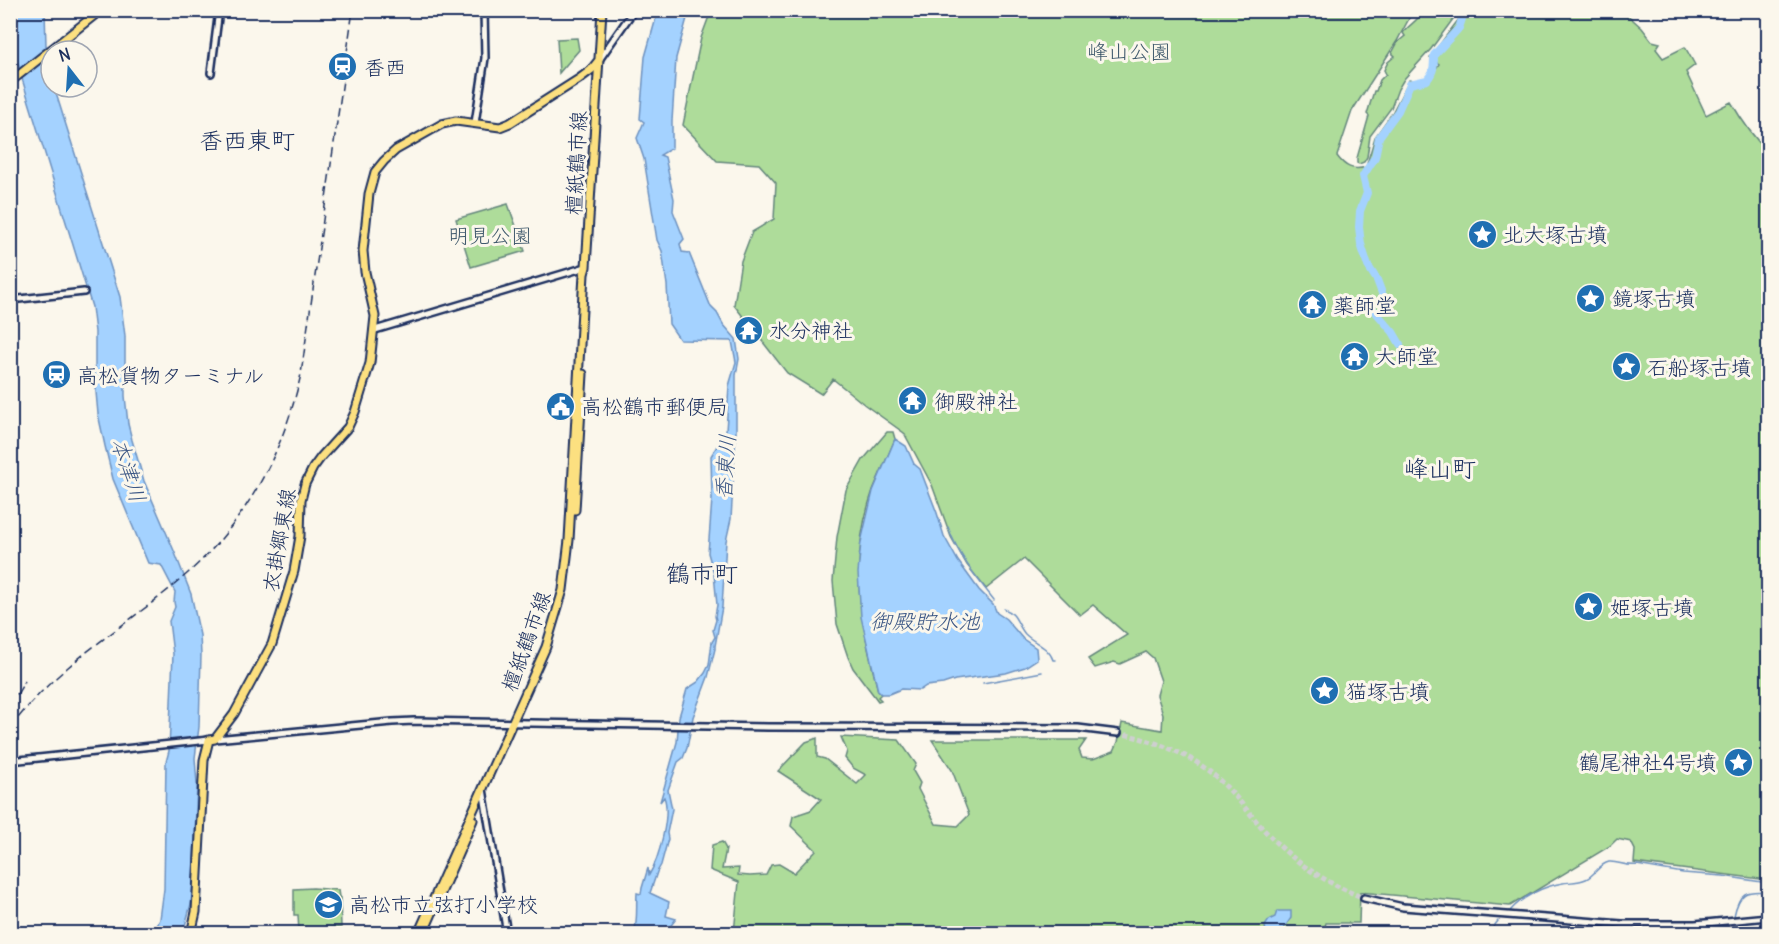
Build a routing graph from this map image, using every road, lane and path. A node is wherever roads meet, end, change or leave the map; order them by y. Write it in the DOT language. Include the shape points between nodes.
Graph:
graph roads {
  1 [pos="100,10"];
  2 [pos="219,10"];
  3 [pos="484,10"];
  4 [pos="602,10"];
  5 [pos="634,10"];
  6 [pos="599,60"];
  7 [pos="211,73"];
  8 [pos="10,82"];
  9 [pos="475,123"];
  10 [pos="586,267"];
  11 [pos="84,292"];
  12 [pos="10,300"];
  13 [pos="375,330"];
  14 [pos="514,724"];
  15 [pos="1118,734"];
  16 [pos="208,740"];
  17 [pos="10,761"];
  18 [pos="483,787"];
  19 [pos="484,795"];
  20 [pos="1364,898"];
  21 [pos="1768,917"];
  22 [pos="191,933"];
  23 [pos="418,933"];
  24 [pos="423,933"];
  25 [pos="507,933"];
  1 -- 8 [label="main road"];
  2 -- 7 [label="street"];
  3 -- 9 [label="street" via="484,58"];
  4 -- 6 [label="main road"];
  5 -- 6 [label="street"];
  6 -- 9 [label="main road, 衣掛郷東線" via="579,79 510,123 500,127"];
  6 -- 10 [label="main road, 檀紙鶴市線"];
  9 -- 13 [label="main road, 衣掛郷東線" via="450,122 427,131 390,154 375,172 363,251"];
  10 -- 13 [label="street"];
  10 -- 14 [label="main road, 檀紙鶴市線" via="564,583 553,628"];
  11 -- 12 [label="street"];
  13 -- 16 [label="main road, 衣掛郷東線" via="370,363 348,427 318,461 305,484 294,571 272,644 234,714"];
  14 -- 15 [label="street" via="1078,728"];
  14 -- 16 [label="street" via="392,722"];
  14 -- 18 [label="main road, 檀紙鶴市線"];
  14 -- 19 [label="main road, 檀紙鶴市線"];
  16 -- 17 [label="street"];
  16 -- 22 [label="main road, 衣掛郷東線" via="196,912"];
  18 -- 19 [label="street"];
  18 -- 23 [label="main road, 檀紙鶴市線"];
  19 -- 24 [label="main road, 檀紙鶴市線"];
  19 -- 25 [label="street"];
  20 -- 21 [label="street" via="1403,907 1622,924 1695,924"];
}
